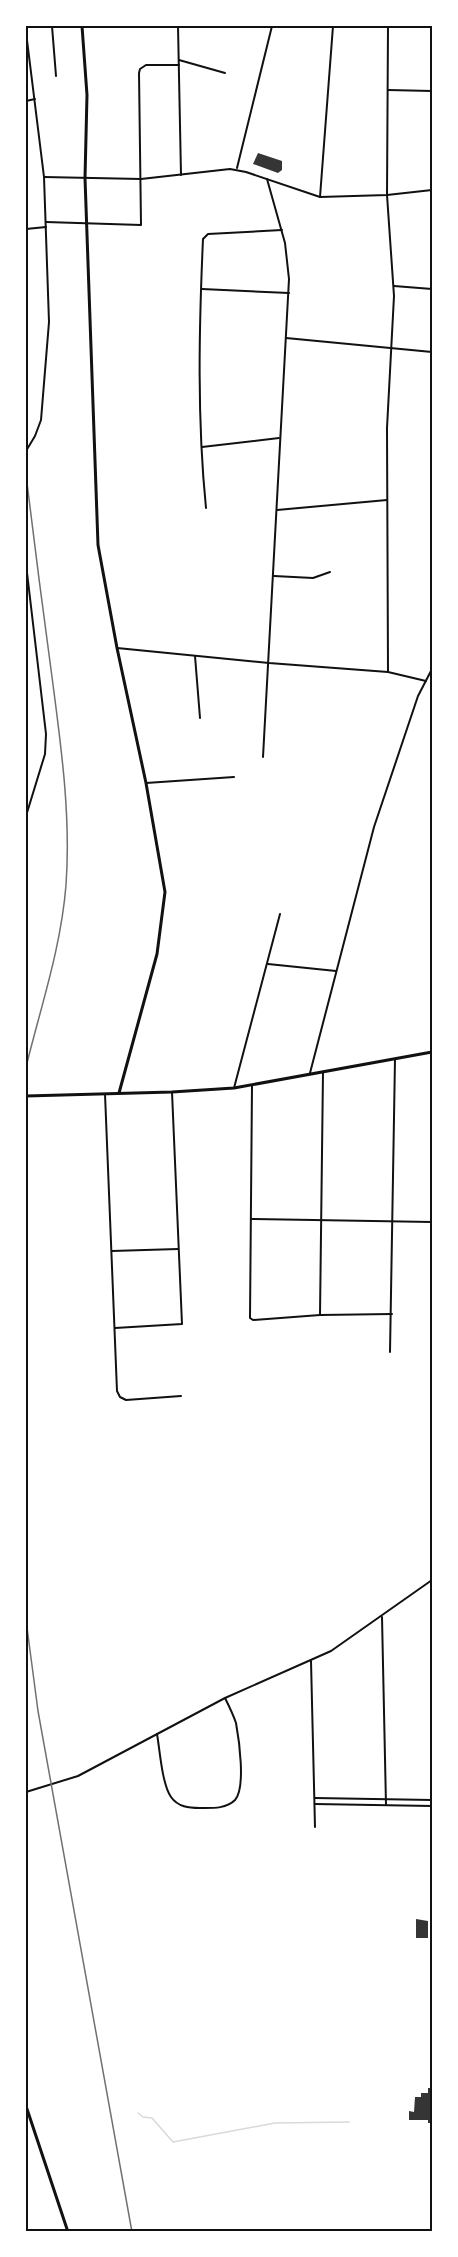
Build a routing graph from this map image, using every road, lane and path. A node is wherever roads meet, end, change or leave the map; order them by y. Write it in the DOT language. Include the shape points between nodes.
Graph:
graph roads {
  1 [pos="52,26"];
  2 [pos="82,26"];
  3 [pos="178,26"];
  4 [pos="272,26"];
  5 [pos="333,26"];
  6 [pos="388,26"];
  7 [pos="26,32"];
  8 [pos="179,60"];
  9 [pos="179,65"];
  10 [pos="225,73"];
  11 [pos="56,76"];
  12 [pos="388,90"];
  13 [pos="432,91"];
  14 [pos="35,99"];
  15 [pos="26,101"];
  16 [pos="237,169"];
  17 [pos="181,174"];
  18 [pos="44,177"];
  19 [pos="86,178"];
  20 [pos="141,178"];
  21 [pos="267,179"];
  22 [pos="432,190"];
  23 [pos="387,195"];
  24 [pos="320,197"];
  25 [pos="46,222"];
  26 [pos="87,223"];
  27 [pos="46,227"];
  28 [pos="26,229"];
  29 [pos="282,230"];
  30 [pos="394,286"];
  31 [pos="201,289"];
  32 [pos="432,289"];
  33 [pos="289,293"];
  34 [pos="286,338"];
  35 [pos="391,348"];
  36 [pos="432,352"];
  37 [pos="280,438"];
  38 [pos="202,447"];
  39 [pos="26,451"];
  40 [pos="387,500"];
  41 [pos="206,508"];
  42 [pos="277,510"];
  43 [pos="26,564"];
  44 [pos="330,572"];
  45 [pos="274,576"];
  46 [pos="117,648"];
  47 [pos="195,656"];
  48 [pos="269,663"];
  49 [pos="432,669"];
  50 [pos="388,672"];
  51 [pos="426,681"];
  52 [pos="200,717"];
  53 [pos="264,757"];
  54 [pos="234,777"];
  55 [pos="146,783"];
  56 [pos="26,816"];
  57 [pos="280,914"];
  58 [pos="267,964"];
  59 [pos="336,971"];
  60 [pos="432,1052"];
  61 [pos="394,1059"];
  62 [pos="323,1072"];
  63 [pos="310,1074"];
  64 [pos="252,1085"];
  65 [pos="234,1088"];
  66 [pos="172,1092"];
  67 [pos="119,1093"];
  68 [pos="105,1094"];
  69 [pos="27,1096"];
  70 [pos="250,1220"];
  71 [pos="322,1221"];
  72 [pos="392,1222"];
  73 [pos="432,1222"];
  74 [pos="178,1249"];
  75 [pos="112,1251"];
  76 [pos="392,1314"];
  77 [pos="320,1315"];
  78 [pos="116,1329"];
  79 [pos="390,1352"];
  80 [pos="181,1396"];
  81 [pos="432,1580"];
  82 [pos="382,1617"];
  83 [pos="311,1661"];
  84 [pos="225,1698"];
  85 [pos="157,1734"];
  86 [pos="26,1792"];
  87 [pos="314,1798"];
  88 [pos="338,1799"];
  89 [pos="386,1799"];
  90 [pos="432,1800"];
  91 [pos="315,1804"];
  92 [pos="339,1804"];
  93 [pos="386,1805"];
  94 [pos="432,1806"];
  95 [pos="315,1827"];
  96 [pos="26,2106"];
  97 [pos="68,2232"];
  1 -- 11 [label="street"];
  2 -- 19 [label="street" via="87,95"];
  3 -- 8 [label="street"];
  4 -- 16 [label="street"];
  5 -- 24 [label="street"];
  6 -- 12 [label="street"];
  7 -- 14 [label="street"];
  8 -- 9 [label="street"];
  8 -- 10 [label="street"];
  9 -- 17 [label="street"];
  9 -- 20 [label="street" via="147,65 140,69"];
  12 -- 13 [label="street"];
  12 -- 23 [label="street"];
  14 -- 15 [label="street"];
  14 -- 18 [label="street"];
  16 -- 17 [label="street"];
  16 -- 21 [label="street"];
  17 -- 20 [label="street"];
  18 -- 19 [label="street"];
  18 -- 25 [label="street"];
  19 -- 20 [label="street"];
  19 -- 26 [label="street"];
  20 -- 26 [label="street" via="141,225"];
  21 -- 24 [label="street"];
  21 -- 29 [label="street"];
  22 -- 23 [label="street"];
  23 -- 24 [label="street"];
  23 -- 30 [label="street"];
  25 -- 26 [label="street"];
  25 -- 27 [label="street"];
  26 -- 46 [label="street" via="98,545"];
  27 -- 28 [label="street"];
  27 -- 39 [label="street" via="48,344 41,420"];
  29 -- 31 [label="street" via="204,236"];
  29 -- 33 [label="street"];
  30 -- 32 [label="street"];
  30 -- 35 [label="street"];
  31 -- 33 [label="street"];
  31 -- 38 [label="street"];
  33 -- 34 [label="street"];
  34 -- 35 [label="street"];
  34 -- 37 [label="street"];
  35 -- 36 [label="street"];
  35 -- 40 [label="street"];
  37 -- 38 [label="street"];
  37 -- 42 [label="street"];
  38 -- 41 [label="street"];
  40 -- 42 [label="street"];
  40 -- 50 [label="street"];
  42 -- 45 [label="street"];
  43 -- 56 [label="street" via="46,734 45,754"];
  44 -- 45 [label="street" via="313,578"];
  45 -- 48 [label="street"];
  46 -- 47 [label="street"];
  46 -- 55 [label="street"];
  47 -- 48 [label="street"];
  47 -- 52 [label="street"];
  48 -- 50 [label="street"];
  48 -- 53 [label="street"];
  49 -- 51 [label="street"];
  50 -- 51 [label="street"];
  51 -- 59 [label="street" via="374,827"];
  54 -- 55 [label="street"];
  55 -- 67 [label="street" via="165,892 157,954"];
  57 -- 58 [label="street"];
  58 -- 59 [label="street"];
  58 -- 65 [label="street"];
  59 -- 63 [label="street"];
  60 -- 61 [label="street"];
  61 -- 62 [label="street"];
  61 -- 72 [label="street"];
  62 -- 63 [label="street"];
  62 -- 71 [label="street"];
  63 -- 64 [label="street"];
  64 -- 65 [label="street"];
  64 -- 70 [label="street"];
  65 -- 66 [label="street"];
  66 -- 67 [label="street"];
  66 -- 74 [label="street"];
  67 -- 68 [label="street"];
  68 -- 69 [label="street"];
  68 -- 75 [label="street"];
  70 -- 71 [label="street"];
  70 -- 77 [label="street" via="250,1318"];
  71 -- 72 [label="street"];
  71 -- 77 [label="street"];
  72 -- 73 [label="street"];
  72 -- 76 [label="street"];
  74 -- 75 [label="street"];
  74 -- 78 [label="street" via="182,1324"];
  75 -- 78 [label="street"];
  76 -- 77 [label="street"];
  76 -- 79 [label="street"];
  78 -- 80 [label="street" via="120,1397 126,1400"];
  81 -- 82 [label="street"];
  82 -- 83 [label="street"];
  82 -- 89 [label="street"];
  83 -- 84 [label="street"];
  83 -- 87 [label="street"];
  84 -- 85 [label="street"];
  84 -- 85 [label="street" via="236,1725 241,1780 241,1790 227,1806 192,1808 176,1803 167,1787"];
  85 -- 86 [label="street" via="78,1776"];
  87 -- 88 [label="street"];
  87 -- 91 [label="street"];
  88 -- 89 [label="street"];
  88 -- 92 [label="street"];
  89 -- 90 [label="street"];
  89 -- 93 [label="street"];
  91 -- 92 [label="street"];
  91 -- 95 [label="street"];
  92 -- 93 [label="street"];
  93 -- 94 [label="street"];
  96 -- 97 [label="street"];
}
